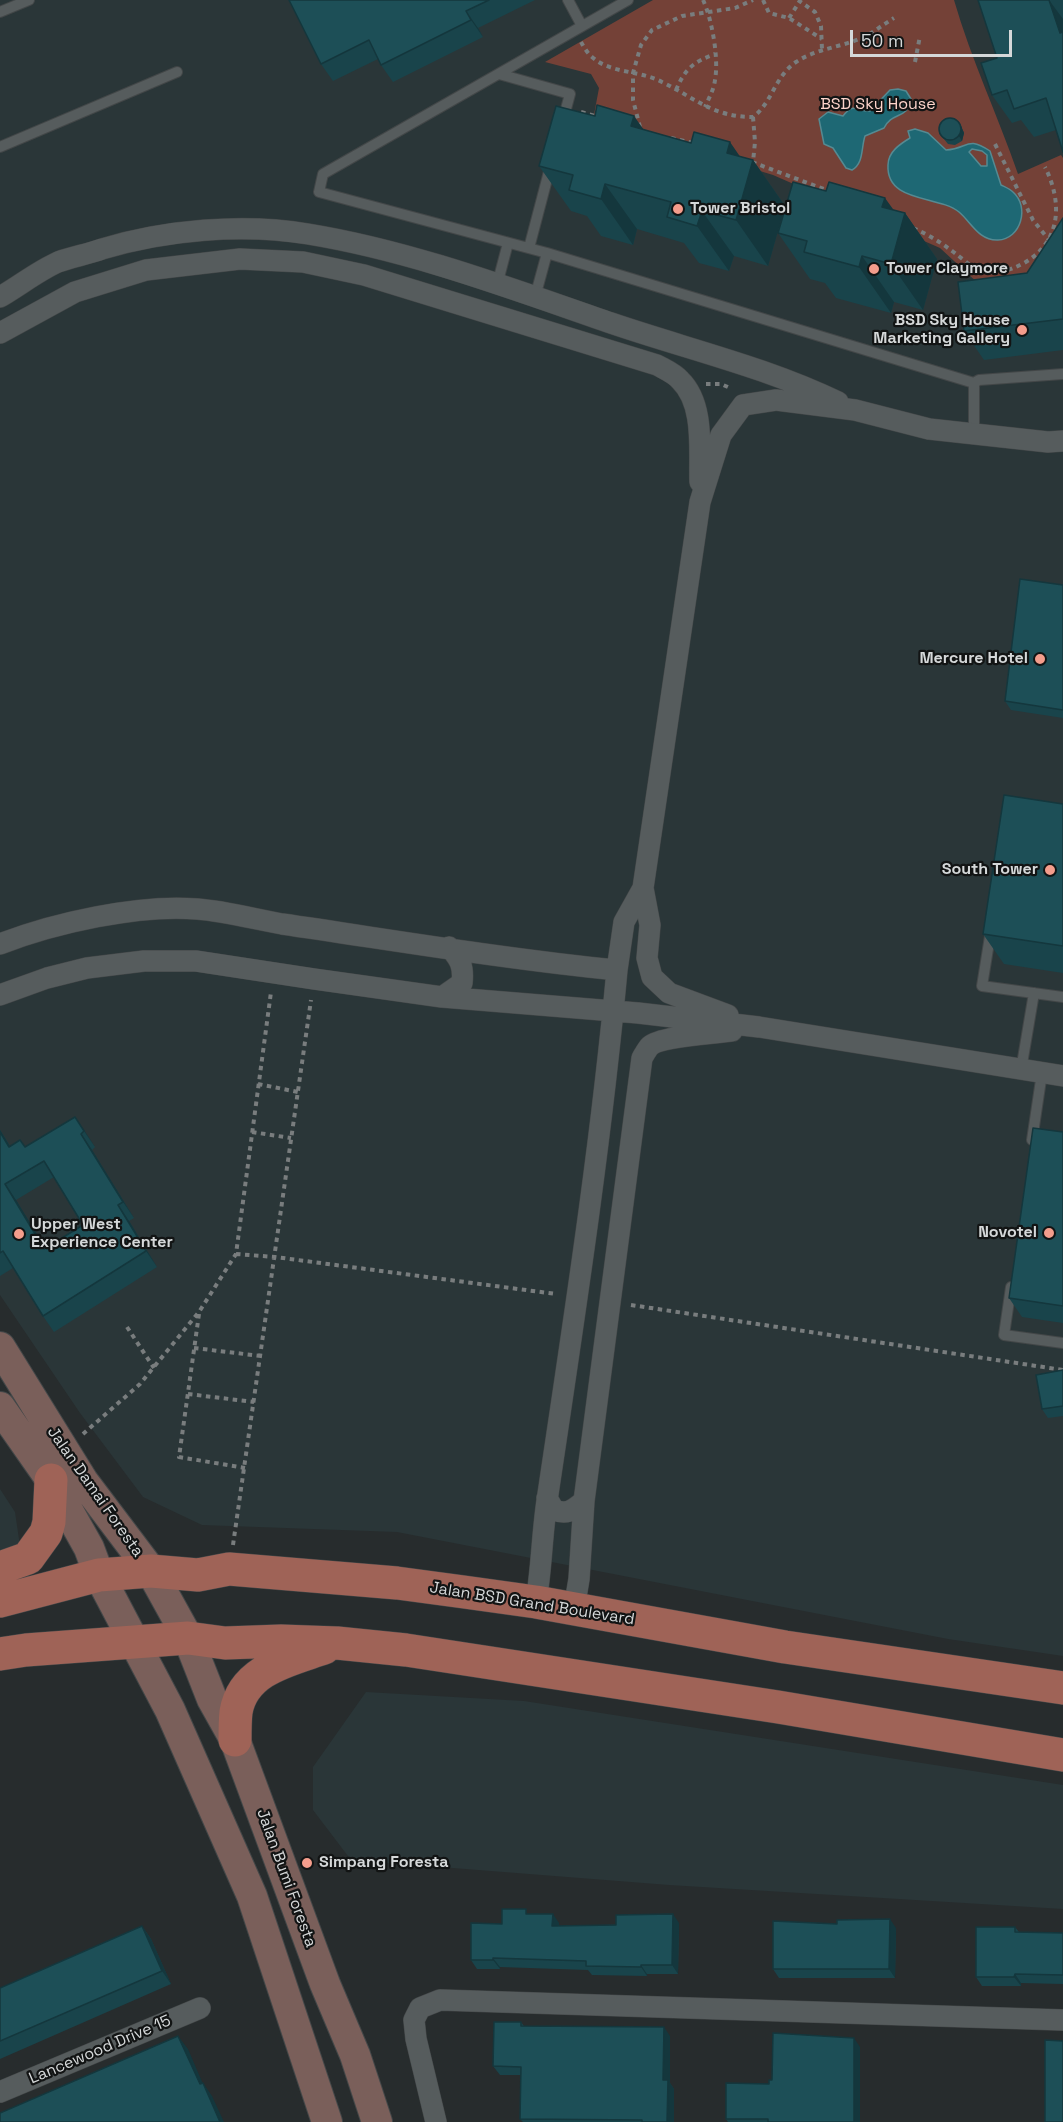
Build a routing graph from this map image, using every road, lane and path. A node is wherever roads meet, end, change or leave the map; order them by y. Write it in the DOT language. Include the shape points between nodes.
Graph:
graph roads {
  1 [pos="29,0"];
  2 [pos="568,0"];
  3 [pos="628,0"];
  4 [pos="703,0"];
  5 [pos="753,0"];
  6 [pos="763,0"];
  7 [pos="799,1"];
  8 [pos="708,11"];
  9 [pos="0,12"];
  10 [pos="789,18"];
  11 [pos="894,18"];
  12 [pos="578,29"];
  13 [pos="920,36"];
  14 [pos="822,39"];
  15 [pos="822,50"];
  16 [pos="715,54"];
  17 [pos="915,62"];
  18 [pos="177,72"];
  19 [pos="633,73"];
  20 [pos="499,74"];
  21 [pos="676,91"];
  22 [pos="566,107"];
  23 [pos="705,107"];
  24 [pos="753,117"];
  25 [pos="608,120"];
  26 [pos="561,127"];
  27 [pos="630,127"];
  28 [pos="661,135"];
  29 [pos="995,144"];
  30 [pos="703,146"];
  31 [pos="0,147"];
  32 [pos="553,157"];
  33 [pos="743,159"];
  34 [pos="753,162"];
  35 [pos="1045,167"];
  36 [pos="837,195"];
  37 [pos="910,226"];
  38 [pos="1049,240"];
  39 [pos="508,243"];
  40 [pos="529,248"];
  41 [pos="547,253"];
  42 [pos="497,285"];
  43 [pos="0,297"];
  44 [pos="536,297"];
  45 [pos="0,333"];
  46 [pos="664,341"];
  47 [pos="657,365"];
  48 [pos="1063,374"];
  49 [pos="974,383"];
  50 [pos="702,385"];
  51 [pos="732,389"];
  52 [pos="855,410"];
  53 [pos="974,434"];
  54 [pos="1063,441"];
  55 [pos="700,502"];
  56 [pos="643,888"];
  57 [pos="992,919"];
  58 [pos="0,944"];
  59 [pos="449,947"];
  60 [pos="617,969"];
  61 [pos="273,973"];
  62 [pos="314,980"];
  63 [pos="1034,993"];
  64 [pos="0,995"];
  65 [pos="442,997"];
  66 [pos="1063,997"];
  67 [pos="613,1010"];
  68 [pos="759,1027"];
  69 [pos="1032,1071"];
  70 [pos="1063,1076"];
  71 [pos="258,1084"];
  72 [pos="298,1092"];
  73 [pos="252,1132"];
  74 [pos="291,1138"];
  75 [pos="1030,1154"];
  76 [pos="236,1254"];
  77 [pos="275,1257"];
  78 [pos="1012,1278"];
  79 [pos="578,1296"];
  80 [pos="610,1302"];
  81 [pos="199,1312"];
  82 [pos="127,1327"];
  83 [pos="1063,1343"];
  84 [pos="0,1347"];
  85 [pos="194,1348"];
  86 [pos="261,1356"];
  87 [pos="154,1368"];
  88 [pos="1063,1370"];
  89 [pos="188,1394"];
  90 [pos="254,1402"];
  91 [pos="0,1407"];
  92 [pos="64,1450"];
  93 [pos="245,1468"];
  94 [pos="51,1480"];
  95 [pos="547,1498"];
  96 [pos="584,1501"];
  97 [pos="0,1568"];
  98 [pos="229,1569"];
  99 [pos="151,1571"];
  100 [pos="99,1575"];
  101 [pos="0,1601"];
  102 [pos="536,1602"];
  103 [pos="574,1609"];
  104 [pos="188,1638"];
  105 [pos="133,1641"];
  106 [pos="337,1643"];
  107 [pos="0,1654"];
  108 [pos="1063,1688"];
  109 [pos="235,1740"];
  110 [pos="1063,1755"];
  111 [pos="200,2008"];
  112 [pos="1063,2020"];
  113 [pos="0,2092"];
  114 [pos="327,2122"];
  115 [pos="377,2122"];
  116 [pos="436,2122"];
  1 -- 9 [label="lane"];
  2 -- 12 [label="lane"];
  3 -- 12 [label="lane"];
  4 -- 8 [label="path"];
  5 -- 8 [label="path" via="735,8"];
  6 -- 10 [label="path" via="769,13"];
  7 -- 10 [label="path"];
  7 -- 14 [label="path" via="815,12"];
  8 -- 16 [label="path"];
  8 -- 19 [label="path" via="682,16 652,30 641,45"];
  10 -- 14 [label="path"];
  11 -- 15 [label="path" via="866,36"];
  12 -- 19 [label="path" via="591,57 607,67"];
  12 -- 20 [label="lane"];
  13 -- 17 [label="path"];
  14 -- 15 [label="path"];
  15 -- 24 [label="path" via="785,72"];
  16 -- 21 [label="path" via="698,60 683,74"];
  16 -- 23 [label="path" via="715,80"];
  18 -- 31 [label="lane"];
  19 -- 21 [label="path" via="662,81"];
  19 -- 27 [label="path" via="633,100 640,130"];
  20 -- 22 [label="lane" via="570,94"];
  20 -- 39 [label="lane" via="323,174 319,192"];
  21 -- 23 [label="path"];
  22 -- 25 [label="path"];
  22 -- 26 [label="lane"];
  23 -- 24 [label="path" via="731,117"];
  24 -- 34 [label="path"];
  28 -- 30 [label="path"];
  29 -- 38 [label="path" via="1033,220"];
  32 -- 40 [label="lane"];
  33 -- 34 [label="path"];
  34 -- 36 [label="path"];
  35 -- 38 [label="path" via="1057,209"];
  37 -- 38 [label="path" via="978,269 1000,273 1036,256"];
  39 -- 40 [label="lane"];
  39 -- 42 [label="lane"];
  40 -- 41 [label="lane"];
  41 -- 44 [label="lane"];
  41 -- 49 [label="lane"];
  42 -- 43 [label="street" via="375,248 306,234 236,229 137,239 58,262"];
  42 -- 44 [label="street"];
  44 -- 46 [label="street"];
  45 -- 47 [label="street" via="75,292 146,270 240,259 303,262 364,275"];
  46 -- 47 [label="street"];
  46 -- 52 [label="street" via="800,384"];
  47 -- 55 [label="street" via="679,378 691,393 699,430"];
  48 -- 49 [label="lane"];
  49 -- 53 [label="lane"];
  50 -- 51 [label="path" via="721,384"];
  52 -- 53 [label="street" via="929,429"];
  52 -- 55 [label="street" via="776,400 743,405 721,435"];
  53 -- 54 [label="street"];
  55 -- 56 [label="street"];
  56 -- 60 [label="street" via="624,922"];
  56 -- 68 [label="street" via="650,925 647,958 652,977 669,993"];
  57 -- 63 [label="lane" via="982,986"];
  58 -- 59 [label="street" via="80,921 141,911 196,909"];
  59 -- 60 [label="street"];
  59 -- 65 [label="street" via="464,970 462,983"];
  60 -- 67 [label="street"];
  61 -- 62 [label="street"];
  61 -- 64 [label="street" via="196,961 144,962 87,968"];
  61 -- 71 [label="path"];
  62 -- 65 [label="street"];
  62 -- 72 [label="path"];
  63 -- 66 [label="lane"];
  63 -- 69 [label="lane"];
  65 -- 67 [label="street"];
  67 -- 68 [label="street"];
  67 -- 79 [label="street"];
  68 -- 69 [label="street"];
  68 -- 80 [label="street" via="669,1038 651,1045 642,1058"];
  69 -- 70 [label="street"];
  69 -- 75 [label="lane" via="1038,1132"];
  71 -- 72 [label="path"];
  71 -- 73 [label="path"];
  72 -- 74 [label="path"];
  73 -- 74 [label="path"];
  73 -- 76 [label="path"];
  74 -- 77 [label="path"];
  76 -- 77 [label="path"];
  76 -- 81 [label="path"];
  77 -- 79 [label="path"];
  77 -- 86 [label="path"];
  78 -- 83 [label="lane" via="1004,1335"];
  79 -- 95 [label="street"];
  80 -- 88 [label="path"];
  80 -- 96 [label="street"];
  81 -- 85 [label="path"];
  81 -- 87 [label="path"];
  82 -- 87 [label="path"];
  84 -- 92 [label="main road, Jalan Damai Foresta"];
  85 -- 86 [label="path"];
  85 -- 89 [label="path"];
  86 -- 90 [label="path"];
  87 -- 92 [label="path"];
  89 -- 90 [label="path"];
  89 -- 93 [label="path" via="178,1457"];
  90 -- 93 [label="path"];
  91 -- 94 [label="main road, Jalan Damai Foresta"];
  92 -- 99 [label="main road, Jalan Damai Foresta"];
  93 -- 98 [label="path"];
  94 -- 97 [label="main road" via="46,1533 28,1558"];
  94 -- 100 [label="main road, Jalan Damai Foresta" via="89,1548"];
  95 -- 96 [label="street" via="554,1510 562,1513 571,1512"];
  95 -- 102 [label="street"];
  96 -- 103 [label="street"];
  98 -- 99 [label="main road, Jalan BSD Grand Boulevard" via="198,1575"];
  98 -- 102 [label="main road, Jalan BSD Grand Boulevard" via="397,1583"];
  99 -- 100 [label="main road, Jalan BSD Grand Boulevard"];
  99 -- 104 [label="main road, Jalan Damai Foresta"];
  100 -- 101 [label="main road, Jalan BSD Grand Boulevard"];
  100 -- 105 [label="main road, Jalan Damai Foresta"];
  102 -- 103 [label="main road, Jalan BSD Grand Boulevard"];
  103 -- 108 [label="main road, Jalan BSD Grand Boulevard" via="785,1647"];
  104 -- 105 [label="main road"];
  104 -- 106 [label="main road" via="225,1643"];
  104 -- 109 [label="main road, Jalan Bumi Foresta" via="212,1699"];
  105 -- 107 [label="main road"];
  105 -- 114 [label="main road" via="170,1710 252,1896"];
  106 -- 109 [label="main road" via="271,1667 248,1684 236,1711"];
  106 -- 110 [label="main road" via="778,1707"];
  109 -- 115 [label="main road, Jalan Bumi Foresta"];
  111 -- 113 [label="street, Lancewood Drive 15"];
  112 -- 116 [label="street" via="440,2000 420,2008 414,2020"];
}
